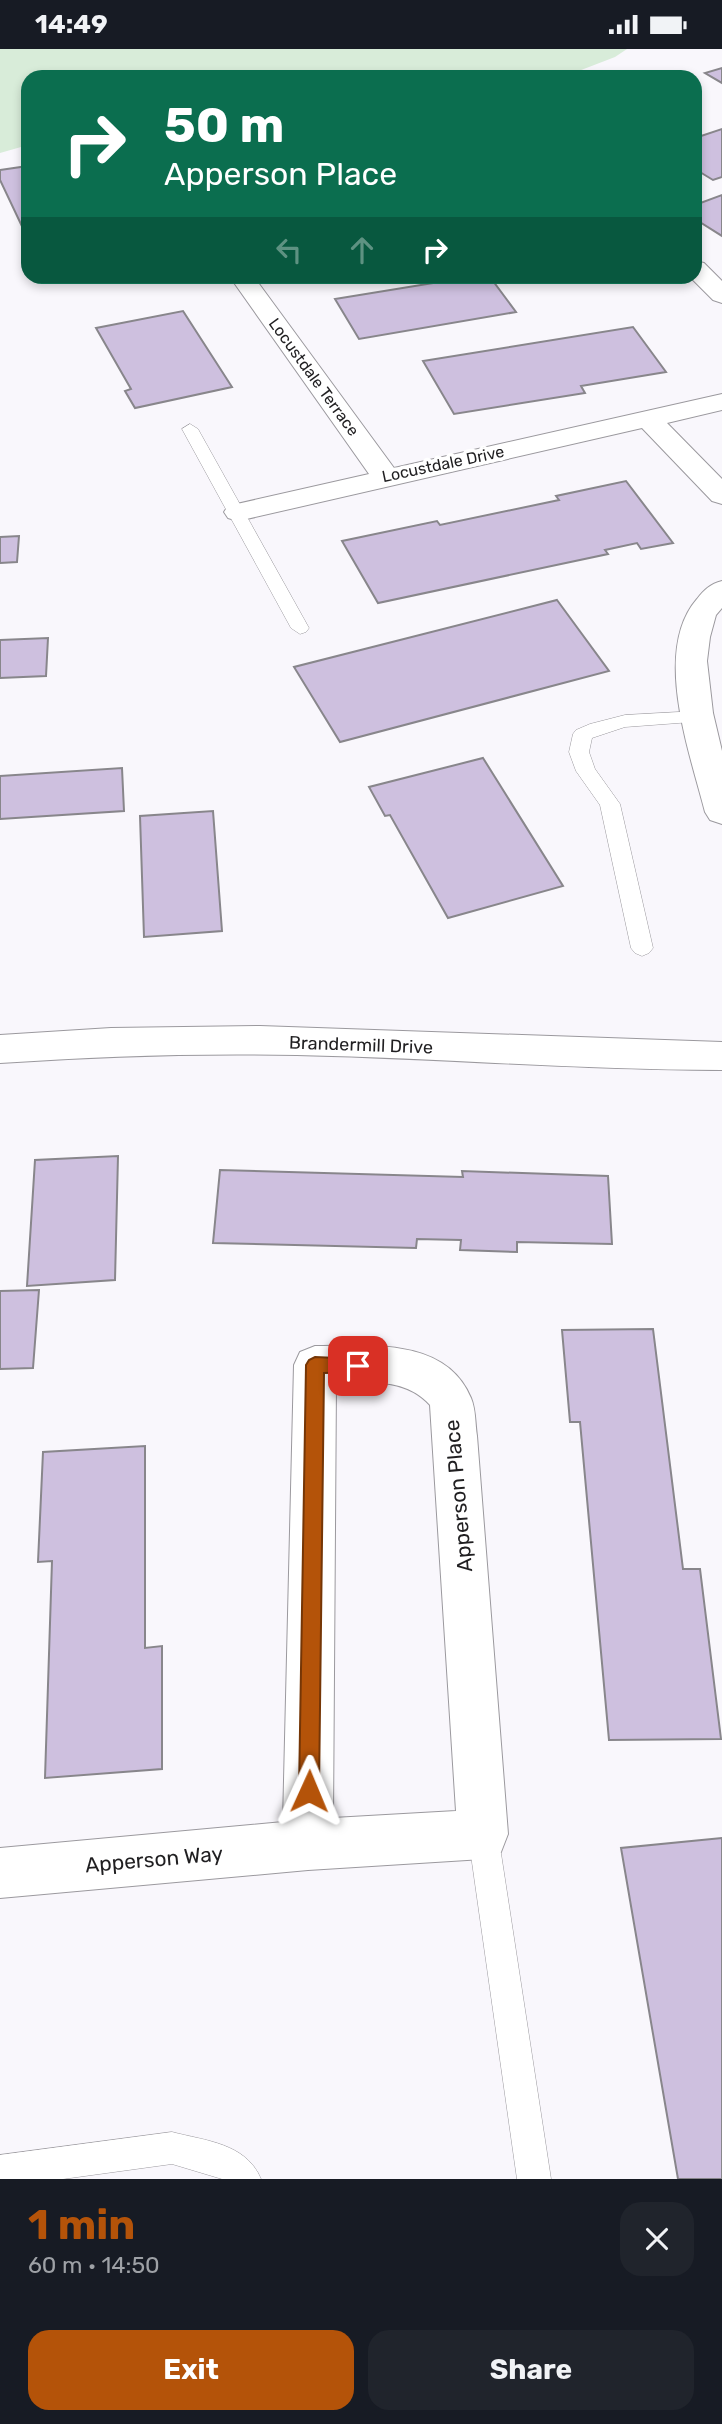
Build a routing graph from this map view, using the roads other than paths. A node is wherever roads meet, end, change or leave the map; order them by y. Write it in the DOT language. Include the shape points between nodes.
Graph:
graph roads {
  1 [pos="702,275"];
  2 [pos="247,284"];
  3 [pos="722,295"];
  4 [pos="722,402"];
  5 [pos="649,420"];
  6 [pos="190,429"];
  7 [pos="386,477"];
  8 [pos="722,495"];
  9 [pos="238,512"];
  10 [pos="722,590"];
  11 [pos="300,628"];
  12 [pos="698,717"];
  13 [pos="722,812"];
  14 [pos="642,948"];
  15 [pos="0,1049"];
  16 [pos="722,1056"];
  17 [pos="483,1834"];
  18 [pos="308,1845"];
  19 [pos="0,1873"];
  20 [pos="0,2171"];
  21 [pos="244,2179"];
  22 [pos="534,2179"];
  1 -- 3 [label="street"];
  2 -- 7 [label="street, Locustdale Terrace"];
  4 -- 5 [label="street, Locustdale Drive"];
  5 -- 7 [label="street, Locustdale Drive"];
  5 -- 8 [label="street"];
  6 -- 9 [label="lane"];
  7 -- 9 [label="street, Locustdale Drive"];
  9 -- 11 [label="lane"];
  10 -- 12 [label="street" via="701,613 691,651"];
  12 -- 13 [label="street"];
  12 -- 14 [label="lane" via="626,720 583,734 579,752 586,771 610,804"];
  15 -- 16 [label="street, Brandermill Drive" via="296,1041 628,1057"];
  17 -- 18 [label="street"];
  17 -- 18 [label="street, Apperson Place" via="455,1436 448,1395 429,1376 400,1367 315,1365"];
  17 -- 22 [label="lane"];
  18 -- 19 [label="street, Apperson Way"];
  20 -- 21 [label="lane" via="172,2148 232,2165"];
}
